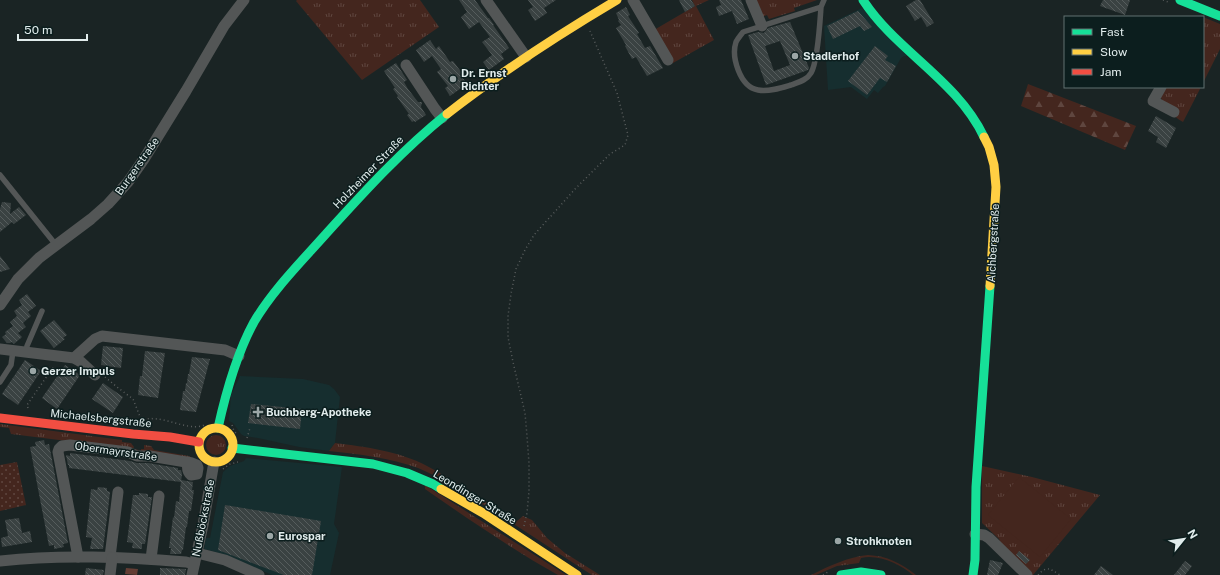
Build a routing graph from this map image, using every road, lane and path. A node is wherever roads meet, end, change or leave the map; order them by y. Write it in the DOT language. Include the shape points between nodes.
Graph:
graph roads {
  1 [pos="244,0"];
  2 [pos="486,0"];
  3 [pos="616,0"];
  4 [pos="633,0"];
  5 [pos="751,0"];
  6 [pos="824,0"];
  7 [pos="863,0"];
  8 [pos="1180,0"];
  9 [pos="822,6"];
  10 [pos="1199,12"];
  11 [pos="1220,16"];
  12 [pos="584,19"];
  13 [pos="762,26"];
  14 [pos="526,57"];
  15 [pos="668,60"];
  16 [pos="406,65"];
  17 [pos="1160,88"];
  18 [pos="1174,112"];
  19 [pos="442,118"];
  20 [pos="0,175"];
  21 [pos="56,245"];
  22 [pos="0,305"];
  23 [pos="42,311"];
  24 [pos="0,349"];
  25 [pos="13,351"];
  26 [pos="26,352"];
  27 [pos="239,356"];
  28 [pos="74,358"];
  29 [pos="57,361"];
  30 [pos="95,375"];
  31 [pos="0,382"];
  32 [pos="30,409"];
  33 [pos="0,418"];
  34 [pos="141,419"];
  35 [pos="218,428"];
  36 [pos="250,428"];
  37 [pos="247,439"];
  38 [pos="199,442"];
  39 [pos="232,448"];
  40 [pos="245,450"];
  41 [pos="188,462"];
  42 [pos="214,462"];
  43 [pos="222,470"];
  44 [pos="118,492"];
  45 [pos="159,496"];
  46 [pos="975,534"];
  47 [pos="520,537"];
  48 [pos="78,557"];
  49 [pos="111,557"];
  50 [pos="151,559"];
  51 [pos="0,562"];
  52 [pos="194,564"];
  53 [pos="110,575"];
  54 [pos="260,575"];
  55 [pos="577,575"];
  56 [pos="841,575"];
  57 [pos="881,575"];
  58 [pos="973,575"];
  59 [pos="1027,575"];
  60 [pos="1037,575"];
  61 [pos="1060,575"];
  1 -- 21 [label="street, Burgerstraße" via="224,26 178,105 128,182 91,219"];
  2 -- 14 [label="street"];
  3 -- 12 [label="street, Holzheimer Straße"];
  4 -- 15 [label="street"];
  5 -- 13 [label="street"];
  6 -- 9 [label="lane"];
  7 -- 46 [label="street, Aichbergstraße" via="889,31 954,93 988,145 994,165 995,223 976,487"];
  8 -- 10 [label="street"];
  9 -- 13 [label="lane"];
  9 -- 13 [label="lane" via="814,68 806,79 791,85 758,90 750,87 742,78 736,62 736,42 743,32"];
  10 -- 11 [label="street"];
  12 -- 14 [label="street, Holzheimer Straße"];
  12 -- 47 [label="path" via="618,93 628,135 625,145 610,154 534,235 516,269 508,316 508,337 525,414 529,463 527,512"];
  14 -- 19 [label="street, Holzheimer Straße"];
  16 -- 19 [label="street"];
  17 -- 18 [label="street" via="1153,101"];
  19 -- 27 [label="street, Holzheimer Straße" via="374,180 277,290 254,323"];
  20 -- 21 [label="lane"];
  21 -- 22 [label="street, Burgerstraße" via="28,268"];
  23 -- 26 [label="lane"];
  24 -- 25 [label="street"];
  25 -- 26 [label="street"];
  25 -- 31 [label="lane" via="12,365"];
  26 -- 28 [label="street"];
  27 -- 28 [label="street" via="225,350 102,336 95,338"];
  27 -- 35 [label="street, Holzheimer Straße" via="229,383"];
  28 -- 30 [label="street"];
  29 -- 32 [label="path" via="28,405"];
  30 -- 34 [label="path" via="102,374 133,399"];
  33 -- 38 [label="street, Michaelsbergstraße"];
  35 -- 38 [label="street" via="206,431"];
  35 -- 39 [label="street" via="229,435"];
  36 -- 37 [label="path"];
  38 -- 42 [label="street" via="200,452 206,459"];
  39 -- 40 [label="street, Leondinger Straße"];
  39 -- 42 [label="street" via="225,459"];
  40 -- 43 [label="path" via="243,460"];
  40 -- 47 [label="street, Leondinger Straße" via="373,464 402,471 433,484"];
  41 -- 48 [label="street, Obermayrstraße" via="70,445 59,448"];
  42 -- 52 [label="street, Nußböckstraße"];
  44 -- 49 [label="street"];
  45 -- 50 [label="street"];
  46 -- 58 [label="street, Aichbergstraße"];
  46 -- 59 [label="street" via="988,538"];
  47 -- 55 [label="street, Leondinger Straße"];
  48 -- 49 [label="street"];
  48 -- 51 [label="street" via="31,558"];
  49 -- 50 [label="street"];
  49 -- 53 [label="street"];
  50 -- 52 [label="street"];
  52 -- 54 [label="street" via="225,560"];
  56 -- 57 [label="street" via="852,572"];
  60 -- 61 [label="path" via="1042,569 1047,568"];
}
